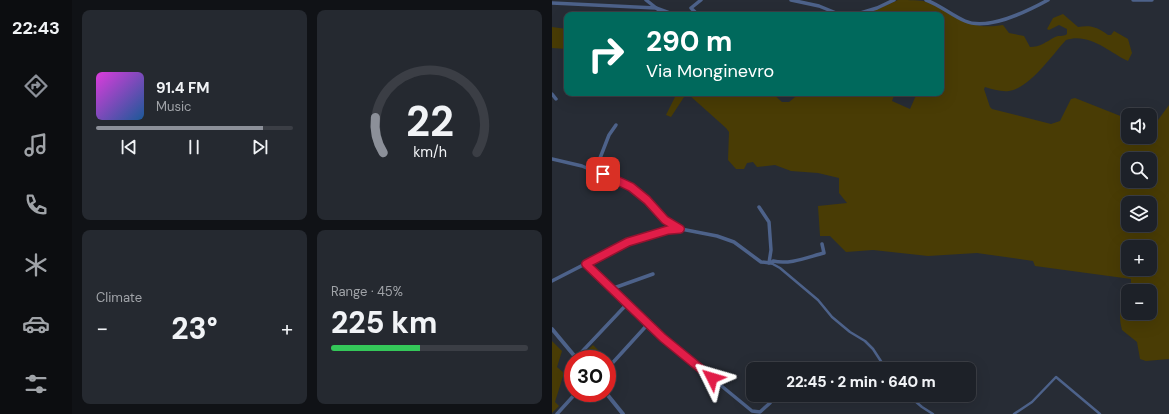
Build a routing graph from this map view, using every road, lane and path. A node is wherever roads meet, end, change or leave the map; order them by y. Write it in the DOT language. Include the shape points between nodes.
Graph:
graph roads {
  1 [pos="646,0"];
  2 [pos="701,0"];
  3 [pos="791,0"];
  4 [pos="894,0"];
  5 [pos="926,0"];
  6 [pos="1048,0"];
  7 [pos="1133,0"];
  8 [pos="1152,0"];
  9 [pos="552,3"];
  10 [pos="656,8"];
  11 [pos="661,12"];
  12 [pos="667,12"];
  13 [pos="695,12"];
  14 [pos="834,12"];
  15 [pos="864,12"];
  16 [pos="552,94"];
  17 [pos="556,100"];
  18 [pos="616,125"];
  19 [pos="552,158"];
  20 [pos="595,171"];
  21 [pos="759,207"];
  22 [pos="680,229"];
  23 [pos="822,244"];
  24 [pos="770,263"];
  25 [pos="586,264"];
  26 [pos="653,274"];
  27 [pos="552,281"];
  28 [pos="611,289"];
  29 [pos="626,304"];
  30 [pos="648,324"];
  31 [pos="552,329"];
  32 [pos="570,350"];
  33 [pos="584,350"];
  34 [pos="616,359"];
  35 [pos="881,362"];
  36 [pos="568,402"];
  37 [pos="613,402"];
  38 [pos="916,402"];
  39 [pos="770,403"];
  40 [pos="557,414"];
  41 [pos="623,414"];
  42 [pos="933,414"];
  43 [pos="1014,414"];
  44 [pos="1100,414"];
  1 -- 10 [label="street"];
  2 -- 13 [label="street" via="691,8"];
  3 -- 14 [label="street"];
  4 -- 15 [label="street"];
  5 -- 6 [label="street" via="966,21 976,23 1014,16"];
  7 -- 8 [label="street"];
  9 -- 10 [label="street"];
  10 -- 11 [label="street"];
  10 -- 12 [label="street"];
  16 -- 17 [label="street"];
  18 -- 20 [label="street" via="609,135"];
  19 -- 20 [label="street"];
  20 -- 22 [label="street" via="631,187 665,220"];
  21 -- 24 [label="street" via="769,222"];
  22 -- 24 [label="street" via="734,242 761,262"];
  22 -- 25 [label="street" via="628,242"];
  23 -- 24 [label="street" via="824,253 792,262"];
  24 -- 35 [label="street" via="780,268 818,300 832,317 850,332 865,341"];
  25 -- 27 [label="street" via="577,266"];
  25 -- 28 [label="street"];
  26 -- 28 [label="street"];
  28 -- 29 [label="street"];
  29 -- 30 [label="street"];
  29 -- 33 [label="street"];
  30 -- 34 [label="street"];
  30 -- 39 [label="street" via="752,411 760,412"];
  31 -- 32 [label="street"];
  36 -- 40 [label="street"];
  37 -- 41 [label="street"];
  38 -- 42 [label="street"];
  43 -- 44 [label="street" via="1032,402 1056,377"];
}
